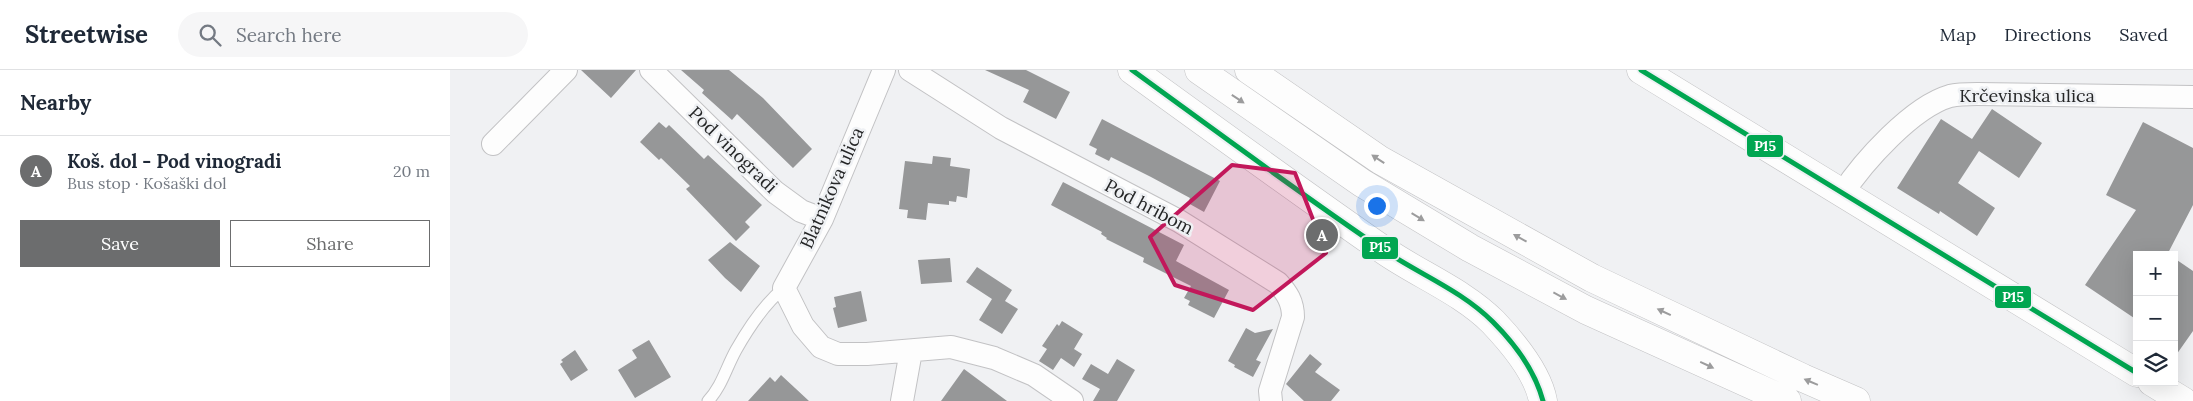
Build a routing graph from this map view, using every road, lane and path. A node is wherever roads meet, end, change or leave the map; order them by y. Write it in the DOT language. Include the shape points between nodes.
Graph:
graph roads {
  1 [pos="566,70"];
  2 [pos="651,70"];
  3 [pos="884,70"];
  4 [pos="910,70"];
  5 [pos="1132,70"];
  6 [pos="1199,70"];
  7 [pos="1249,70"];
  8 [pos="1641,70"];
  9 [pos="2193,97"];
  10 [pos="493,144"];
  11 [pos="1842,194"];
  12 [pos="822,219"];
  13 [pos="784,288"];
  14 [pos="911,351"];
  15 [pos="2133,371"];
  16 [pos="2159,386"];
  17 [pos="708,401"];
  18 [pos="902,401"];
  19 [pos="1072,401"];
  20 [pos="1271,401"];
  21 [pos="1543,401"];
  22 [pos="1787,401"];
  23 [pos="1856,401"];
  24 [pos="2183,401"];
  1 -- 10 [label="street"];
  2 -- 12 [label="street, Pod vinogradi" via="775,192 801,211"];
  3 -- 12 [label="street, Blatnikova ulica"];
  4 -- 20 [label="street, Pod hribom" via="1001,128 1179,221 1278,283 1293,305 1293,317 1270,390"];
  5 -- 21 [label="main road" via="1287,183 1492,321 1520,353"];
  6 -- 22 [label="main road, one-way" via="1362,183 1470,248 1586,310"];
  23 -- 7 [label="main road, one-way" via="1592,278 1380,160"];
  8 -- 11 [label="main road"];
  9 -- 11 [label="street, Krčevinska ulica" via="1950,96 1928,105 1896,130 1852,178"];
  11 -- 15 [label="main road"];
  12 -- 13 [label="street, Blatnikova ulica"];
  13 -- 14 [label="street" via="802,326 821,347 838,354"];
  13 -- 17 [label="lane, Blatnikova ulica" via="769,300 736,350 718,390"];
  14 -- 18 [label="street"];
  14 -- 19 [label="street" via="951,347 994,358 1034,375"];
  16 -- 24 [label="main road"];
}
